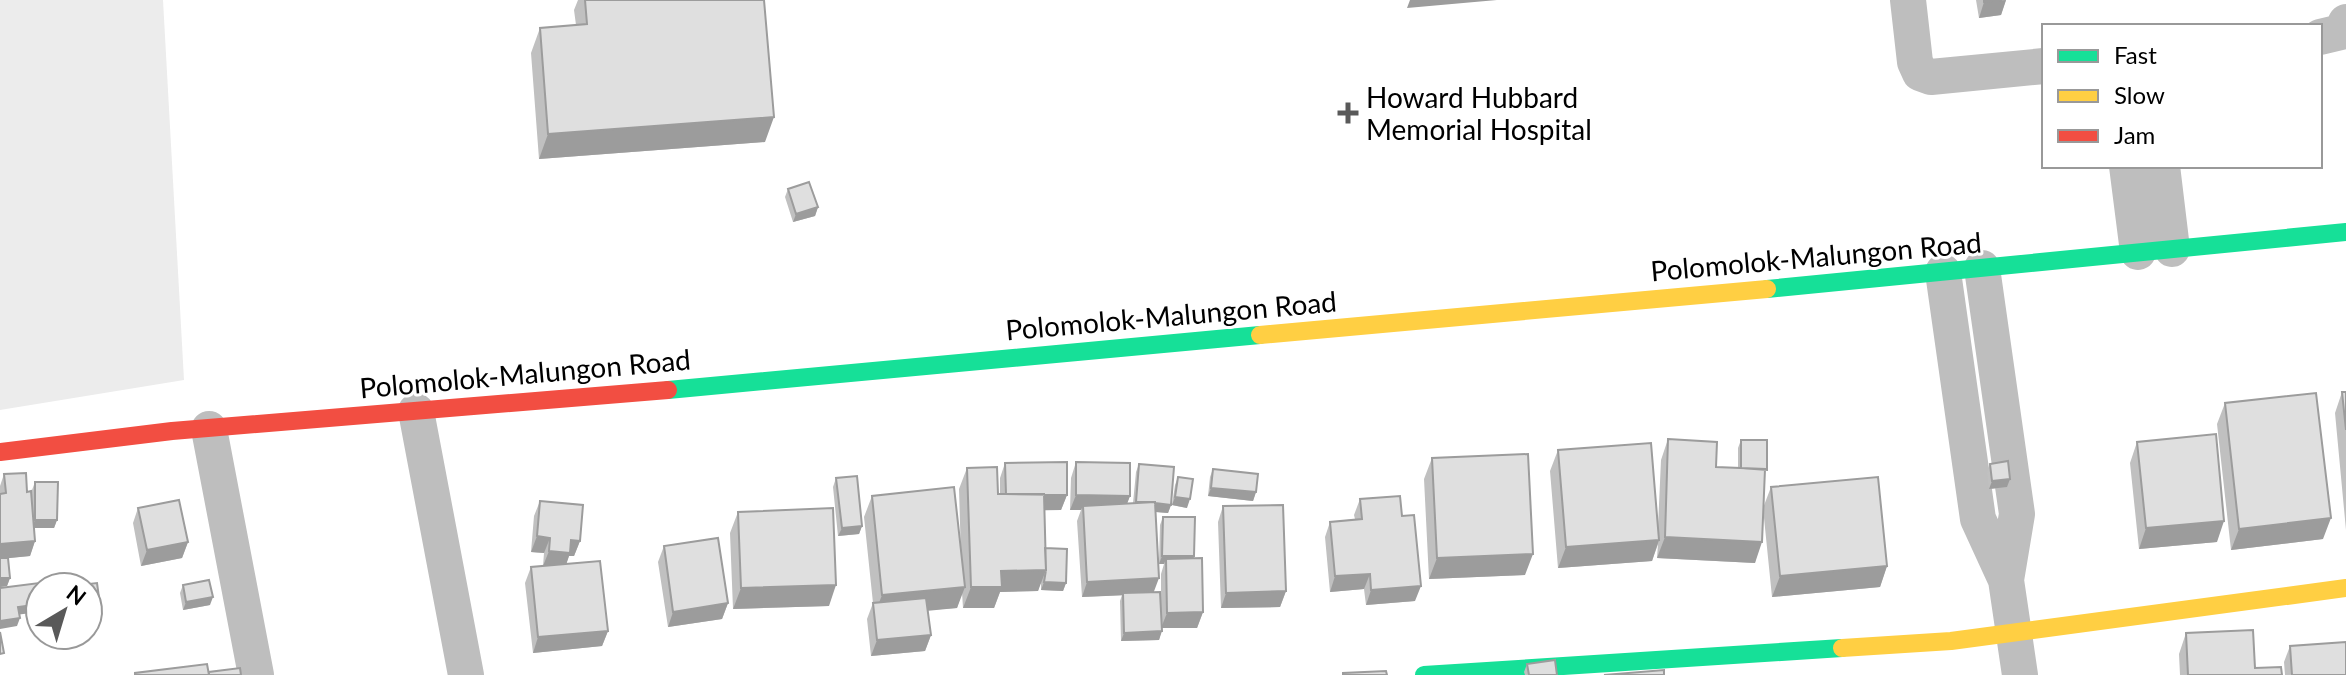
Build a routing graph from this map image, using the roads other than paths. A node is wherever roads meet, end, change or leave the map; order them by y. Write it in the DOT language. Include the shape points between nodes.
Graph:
graph roads {
  1 [pos="1908,0"];
  2 [pos="2345,0"];
  3 [pos="2346,11"];
  4 [pos="2346,22"];
  5 [pos="2322,37"];
  6 [pos="2042,66"];
  7 [pos="2128,168"];
  8 [pos="2162,168"];
  9 [pos="2346,232"];
  10 [pos="2155,251"];
  11 [pos="1982,268"];
  12 [pos="1943,272"];
  13 [pos="416,411"];
  14 [pos="209,429"];
  15 [pos="0,452"];
  16 [pos="2006,580"];
  17 [pos="2346,588"];
  18 [pos="2014,634"];
  19 [pos="256,675"];
  20 [pos="466,675"];
  21 [pos="1424,675"];
  22 [pos="2020,675"];
  1 -- 6 [label="street" via="1920,73 1931,77"];
  2 -- 3 [label="street"];
  4 -- 5 [label="street" via="2341,32"];
  7 -- 10 [label="street"];
  8 -- 10 [label="street"];
  9 -- 10 [label="main road, Polomolok-Malungon Road"];
  10 -- 11 [label="main road, Polomolok-Malungon Road"];
  11 -- 12 [label="main road, Polomolok-Malungon Road"];
  11 -- 16 [label="street" via="2017,514"];
  12 -- 13 [label="main road, Polomolok-Malungon Road"];
  12 -- 16 [label="street" via="1978,519"];
  13 -- 14 [label="main road, Polomolok-Malungon Road"];
  13 -- 20 [label="street"];
  14 -- 15 [label="main road, Polomolok-Malungon Road"];
  14 -- 19 [label="street"];
  16 -- 18 [label="street"];
  17 -- 18 [label="main road"];
  18 -- 21 [label="main road"];
  18 -- 22 [label="street"];
}
